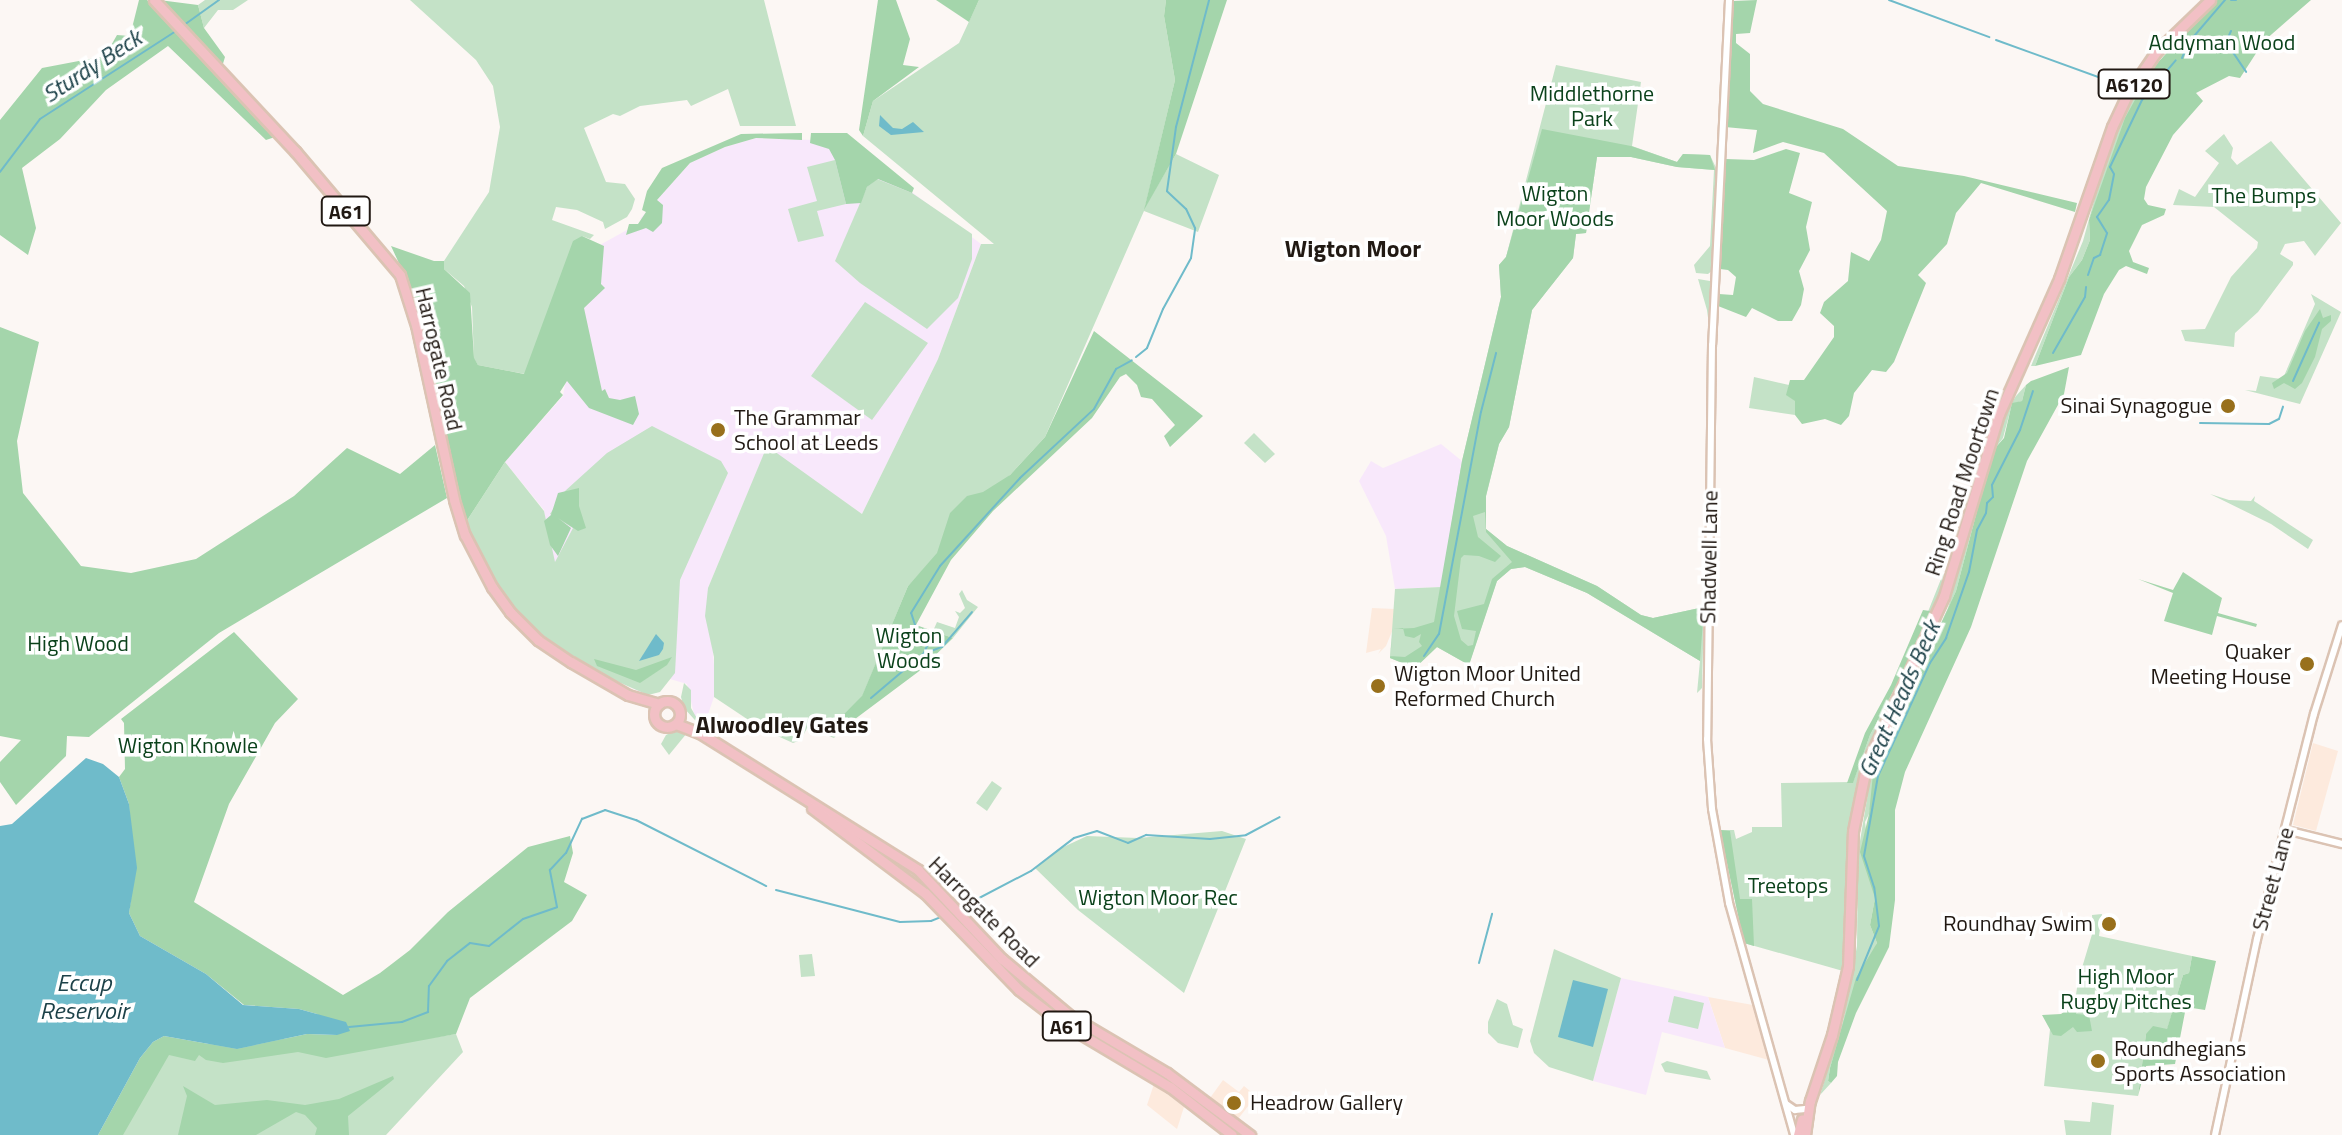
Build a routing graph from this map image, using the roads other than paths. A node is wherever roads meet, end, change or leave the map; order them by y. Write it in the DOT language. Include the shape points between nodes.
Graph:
graph roads {
  1 [pos="154,0"];
  2 [pos="1729,0"];
  3 [pos="2210,0"];
  4 [pos="2342,625"];
  5 [pos="657,709"];
  6 [pos="680,713"];
  7 [pos="676,724"];
  8 [pos="700,733"];
  9 [pos="2286,830"];
  10 [pos="856,837"];
  11 [pos="2342,844"];
  12 [pos="906,862"];
  13 [pos="904,877"];
  14 [pos="1167,1073"];
  15 [pos="1192,1104"];
  16 [pos="1808,1105"];
  17 [pos="1787,1106"];
  18 [pos="1218,1111"];
  19 [pos="1801,1131"];
  20 [pos="1233,1135"];
  21 [pos="1250,1135"];
  22 [pos="2215,1135"];
  1 -- 5 [label="highway, Harrogate Road / A61" via="295,151 400,275 454,500 492,587 538,640"];
  2 -- 17 [label="street, Shadwell Lane" via="1712,345 1706,724 1712,809 1729,903"];
  3 -- 16 [label="highway, Ring Road Moortown / A6120" via="2156,52 2112,127 2059,279 1984,456 1944,596 1867,763 1853,831 1848,966"];
  4 -- 9 [label="street, Street Lane"];
  5 -- 6 [label="highway, A61" via="671,702"];
  5 -- 7 [label="highway, A61" via="661,725"];
  6 -- 7 [label="highway"];
  6 -- 8 [label="highway, Harrogate Road / A61"];
  7 -- 8 [label="highway, Harrogate Road / A61"];
  8 -- 10 [label="highway, Harrogate Road / A61"];
  9 -- 11 [label="street"];
  9 -- 22 [label="street, Street Lane" via="2237,1019"];
  10 -- 12 [label="highway, Harrogate Road / A61"];
  10 -- 13 [label="highway, Harrogate Road / A61"];
  12 -- 13 [label="highway" via="911,870"];
  12 -- 14 [label="highway, Harrogate Road / A61" via="939,889 1002,959 1069,1015"];
  13 -- 15 [label="highway, Harrogate Road / A61" via="1019,990"];
  14 -- 15 [label="highway" via="1168,1081"];
  14 -- 18 [label="highway, Harrogate Road / A61"];
  15 -- 20 [label="highway, Harrogate Road / A61"];
  16 -- 17 [label="street" via="1796,1110"];
  16 -- 19 [label="highway, Ring Road Moortown / A6120"];
  17 -- 19 [label="street"];
  17 -- 19 [label="street, Shadwell Lane"];
  18 -- 20 [label="highway" via="1234,1129"];
  18 -- 21 [label="highway, Harrogate Road / A61"];
}
